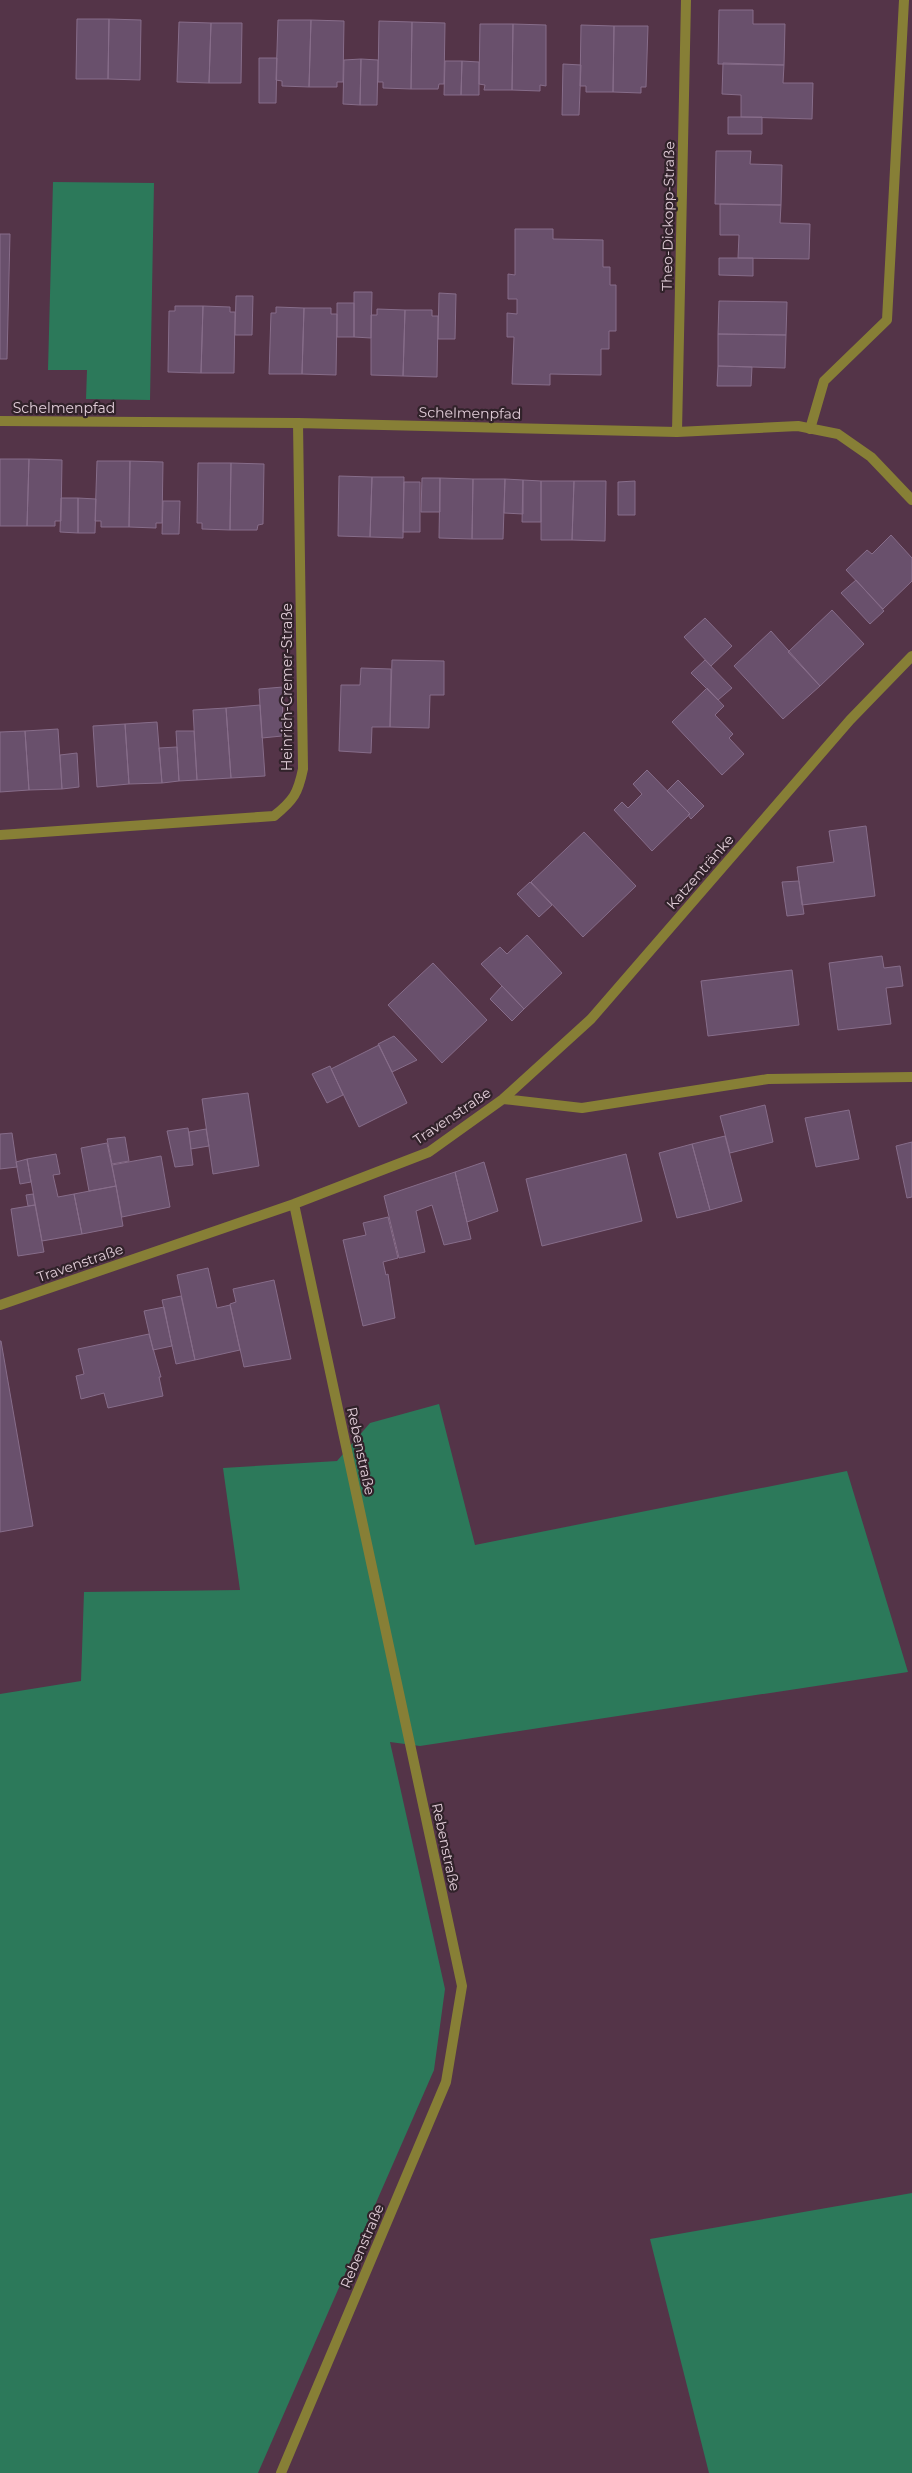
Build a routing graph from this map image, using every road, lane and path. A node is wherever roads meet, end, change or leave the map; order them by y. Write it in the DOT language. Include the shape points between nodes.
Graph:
graph roads {
  1 [pos="686,0"];
  2 [pos="904,0"];
  3 [pos="0,421"];
  4 [pos="298,423"];
  5 [pos="810,429"];
  6 [pos="677,432"];
  7 [pos="912,500"];
  8 [pos="912,656"];
  9 [pos="0,835"];
  10 [pos="912,1077"];
  11 [pos="503,1099"];
  12 [pos="294,1204"];
  13 [pos="0,1305"];
  14 [pos="281,2473"];
  1 -- 6 [label="street, Theo-Dickopp-Straße"];
  2 -- 5 [label="street" via="887,320 824,381"];
  3 -- 4 [label="street, Schelmenpfad"];
  4 -- 6 [label="street, Schelmenpfad"];
  4 -- 9 [label="street, Heinrich-Cremer-Straße" via="303,769 298,792 274,816"];
  5 -- 6 [label="street, Schelmenpfad" via="798,426"];
  5 -- 7 [label="street, Schelmenpfad" via="838,434 871,457"];
  8 -- 11 [label="street, Katzentränke" via="850,720 591,1019"];
  10 -- 11 [label="street, Travenstraße" via="768,1079 582,1108"];
  11 -- 12 [label="street, Travenstraße" via="429,1152"];
  12 -- 13 [label="street, Travenstraße"];
  12 -- 14 [label="street, Rebenstraße" via="462,1986 446,2082"];
}
